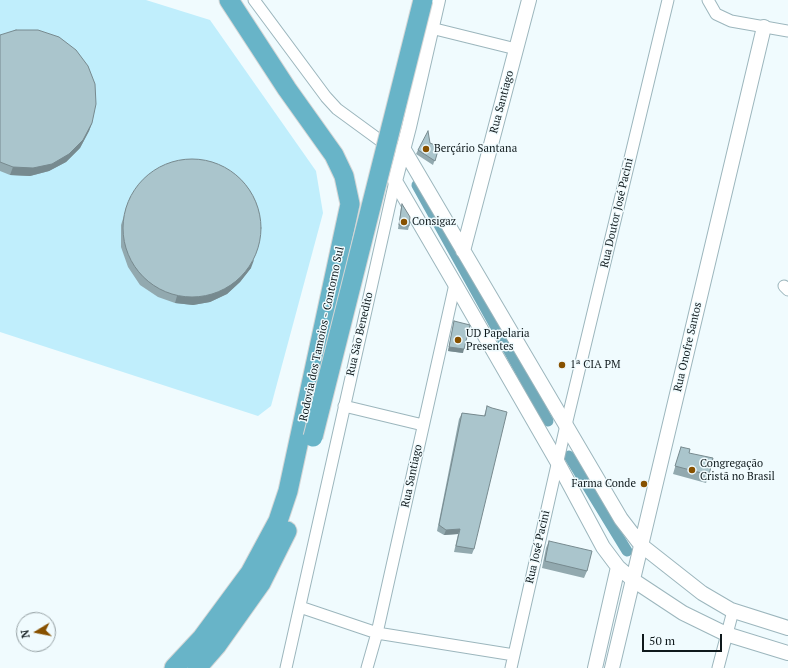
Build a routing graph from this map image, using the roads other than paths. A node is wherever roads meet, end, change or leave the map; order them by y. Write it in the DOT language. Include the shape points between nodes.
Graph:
graph roads {
  1 [pos="229,0"];
  2 [pos="254,0"];
  3 [pos="423,0"];
  4 [pos="438,0"];
  5 [pos="529,0"];
  6 [pos="668,0"];
  7 [pos="708,0"];
  8 [pos="764,27"];
  9 [pos="431,28"];
  10 [pos="788,30"];
  11 [pos="516,49"];
  12 [pos="402,152"];
  13 [pos="394,182"];
  14 [pos="463,251"];
  15 [pos="455,284"];
  16 [pos="344,406"];
  17 [pos="424,425"];
  18 [pos="566,425"];
  19 [pos="558,463"];
  20 [pos="641,546"];
  21 [pos="618,567"];
  22 [pos="633,580"];
  23 [pos="300,607"];
  24 [pos="733,610"];
  25 [pos="788,628"];
  26 [pos="378,633"];
  27 [pos="726,634"];
  28 [pos="788,653"];
  29 [pos="514,655"];
  30 [pos="174,668"];
  31 [pos="197,668"];
  32 [pos="286,668"];
  33 [pos="367,668"];
  34 [pos="510,668"];
  35 [pos="595,668"];
  36 [pos="612,668"];
  37 [pos="718,668"];
  1 -- 30 [label="highway, Rodovia dos Tamoios - Contorno Sul" via="334,155 344,176 350,204 288,491 278,521 250,573 202,638"];
  2 -- 12 [label="street" via="337,109"];
  3 -- 31 [label="highway, Rodovia dos Tamoios - Contorno Sul, bridge" via="291,524 261,583 217,645"];
  4 -- 9 [label="street, Rua São Benedito"];
  5 -- 11 [label="street, Rua Santiago"];
  6 -- 18 [label="street, Rua Doutor José Pacini"];
  7 -- 8 [label="street" via="716,14 731,21"];
  8 -- 10 [label="street"];
  8 -- 20 [label="street, Rua Onofre Santos"];
  9 -- 11 [label="street"];
  9 -- 12 [label="street, Rua São Benedito"];
  11 -- 14 [label="street, Rua Santiago"];
  12 -- 13 [label="street, Rua São Benedito"];
  12 -- 14 [label="street"];
  13 -- 15 [label="street"];
  13 -- 16 [label="street, Rua São Benedito"];
  14 -- 18 [label="street"];
  15 -- 17 [label="street, Rua Santiago"];
  15 -- 19 [label="street"];
  16 -- 17 [label="street"];
  16 -- 23 [label="street, Rua São Benedito"];
  17 -- 26 [label="street, Rua Santiago"];
  18 -- 19 [label="street, Rua José Pacini"];
  18 -- 20 [label="street" via="621,519"];
  19 -- 21 [label="street" via="603,547"];
  19 -- 29 [label="street, Rua José Pacini"];
  20 -- 22 [label="street, Rua Onofre Santos"];
  20 -- 24 [label="street" via="702,593"];
  21 -- 22 [label="street"];
  21 -- 35 [label="street"];
  22 -- 27 [label="street" via="683,613"];
  22 -- 36 [label="street, Rua Onofre Santos"];
  23 -- 26 [label="street"];
  23 -- 32 [label="street, Rua São Benedito"];
  24 -- 25 [label="street"];
  24 -- 27 [label="street"];
  26 -- 29 [label="street"];
  26 -- 33 [label="street, Rua Santiago"];
  27 -- 28 [label="street"];
  27 -- 37 [label="street"];
  29 -- 34 [label="street, Rua José Pacini"];
}
